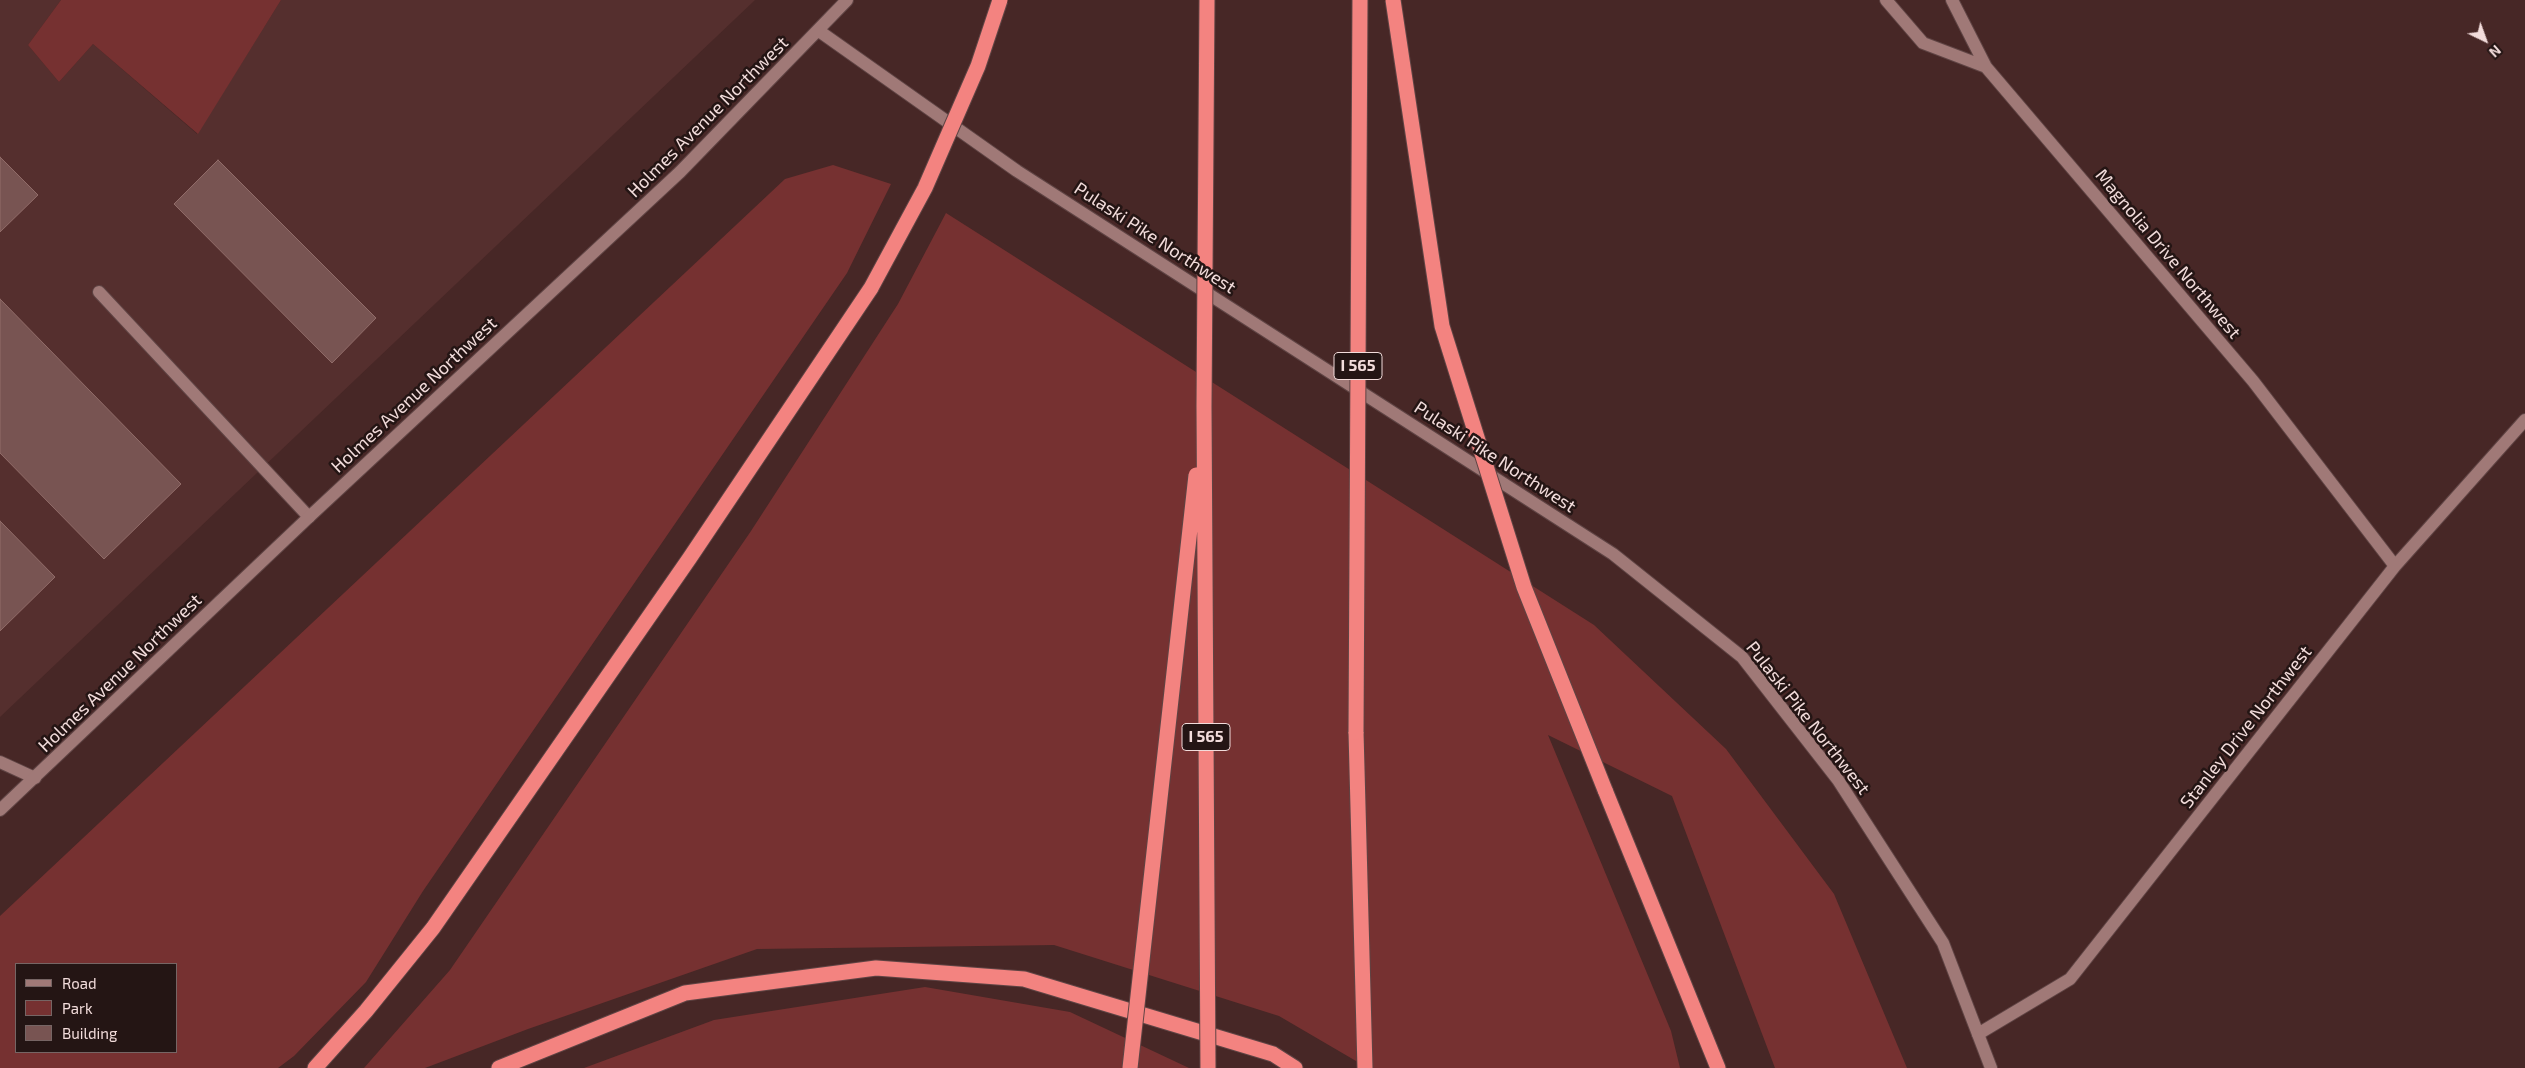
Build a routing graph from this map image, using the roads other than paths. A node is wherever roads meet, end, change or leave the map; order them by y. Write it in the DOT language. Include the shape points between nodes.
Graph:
graph roads {
  1 [pos="847,0"];
  2 [pos="1000,0"];
  3 [pos="1207,0"];
  4 [pos="1360,0"];
  5 [pos="1393,0"];
  6 [pos="1886,0"];
  7 [pos="1952,0"];
  8 [pos="819,31"];
  9 [pos="1986,67"];
  10 [pos="99,292"];
  11 [pos="1204,406"];
  12 [pos="2525,420"];
  13 [pos="309,517"];
  14 [pos="2395,566"];
  15 [pos="0,762"];
  16 [pos="35,778"];
  17 [pos="0,810"];
  18 [pos="1978,1034"];
  19 [pos="315,1068"];
  20 [pos="499,1068"];
  21 [pos="1130,1068"];
  22 [pos="1208,1068"];
  23 [pos="1295,1068"];
  24 [pos="1365,1068"];
  25 [pos="1718,1068"];
  26 [pos="1991,1068"];
  1 -- 8 [label="main road, Holmes Avenue Northwest"];
  2 -- 19 [label="highway, bridge" via="978,66 925,188 872,288 433,928"];
  3 -- 11 [label="highway, I 565, bridge"];
  4 -- 24 [label="highway, I 565, bridge" via="1356,732"];
  5 -- 25 [label="highway, bridge" via="1442,326 1524,587"];
  6 -- 9 [label="main road, Magnolia Drive Northwest" via="1923,43"];
  7 -- 9 [label="main road"];
  8 -- 13 [label="main road, Holmes Avenue Northwest" via="680,172"];
  8 -- 18 [label="main road, Pulaski Pike Northwest" via="1017,171 1613,554 1742,657 1838,780 1943,943"];
  9 -- 14 [label="main road, Magnolia Drive Northwest" via="2253,381"];
  10 -- 13 [label="main road"];
  11 -- 21 [label="highway, bridge"];
  11 -- 22 [label="highway, I 565, bridge"];
  12 -- 14 [label="main road, Stanley Drive Northwest"];
  13 -- 16 [label="main road, Holmes Avenue Northwest"];
  14 -- 18 [label="main road, Stanley Drive Northwest" via="2070,980"];
  15 -- 16 [label="main road"];
  16 -- 17 [label="main road, Holmes Avenue Northwest"];
  18 -- 26 [label="main road, Pulaski Pike Northwest"];
  20 -- 23 [label="highway" via="685,993 876,968 1024,979 1273,1054"];
}
